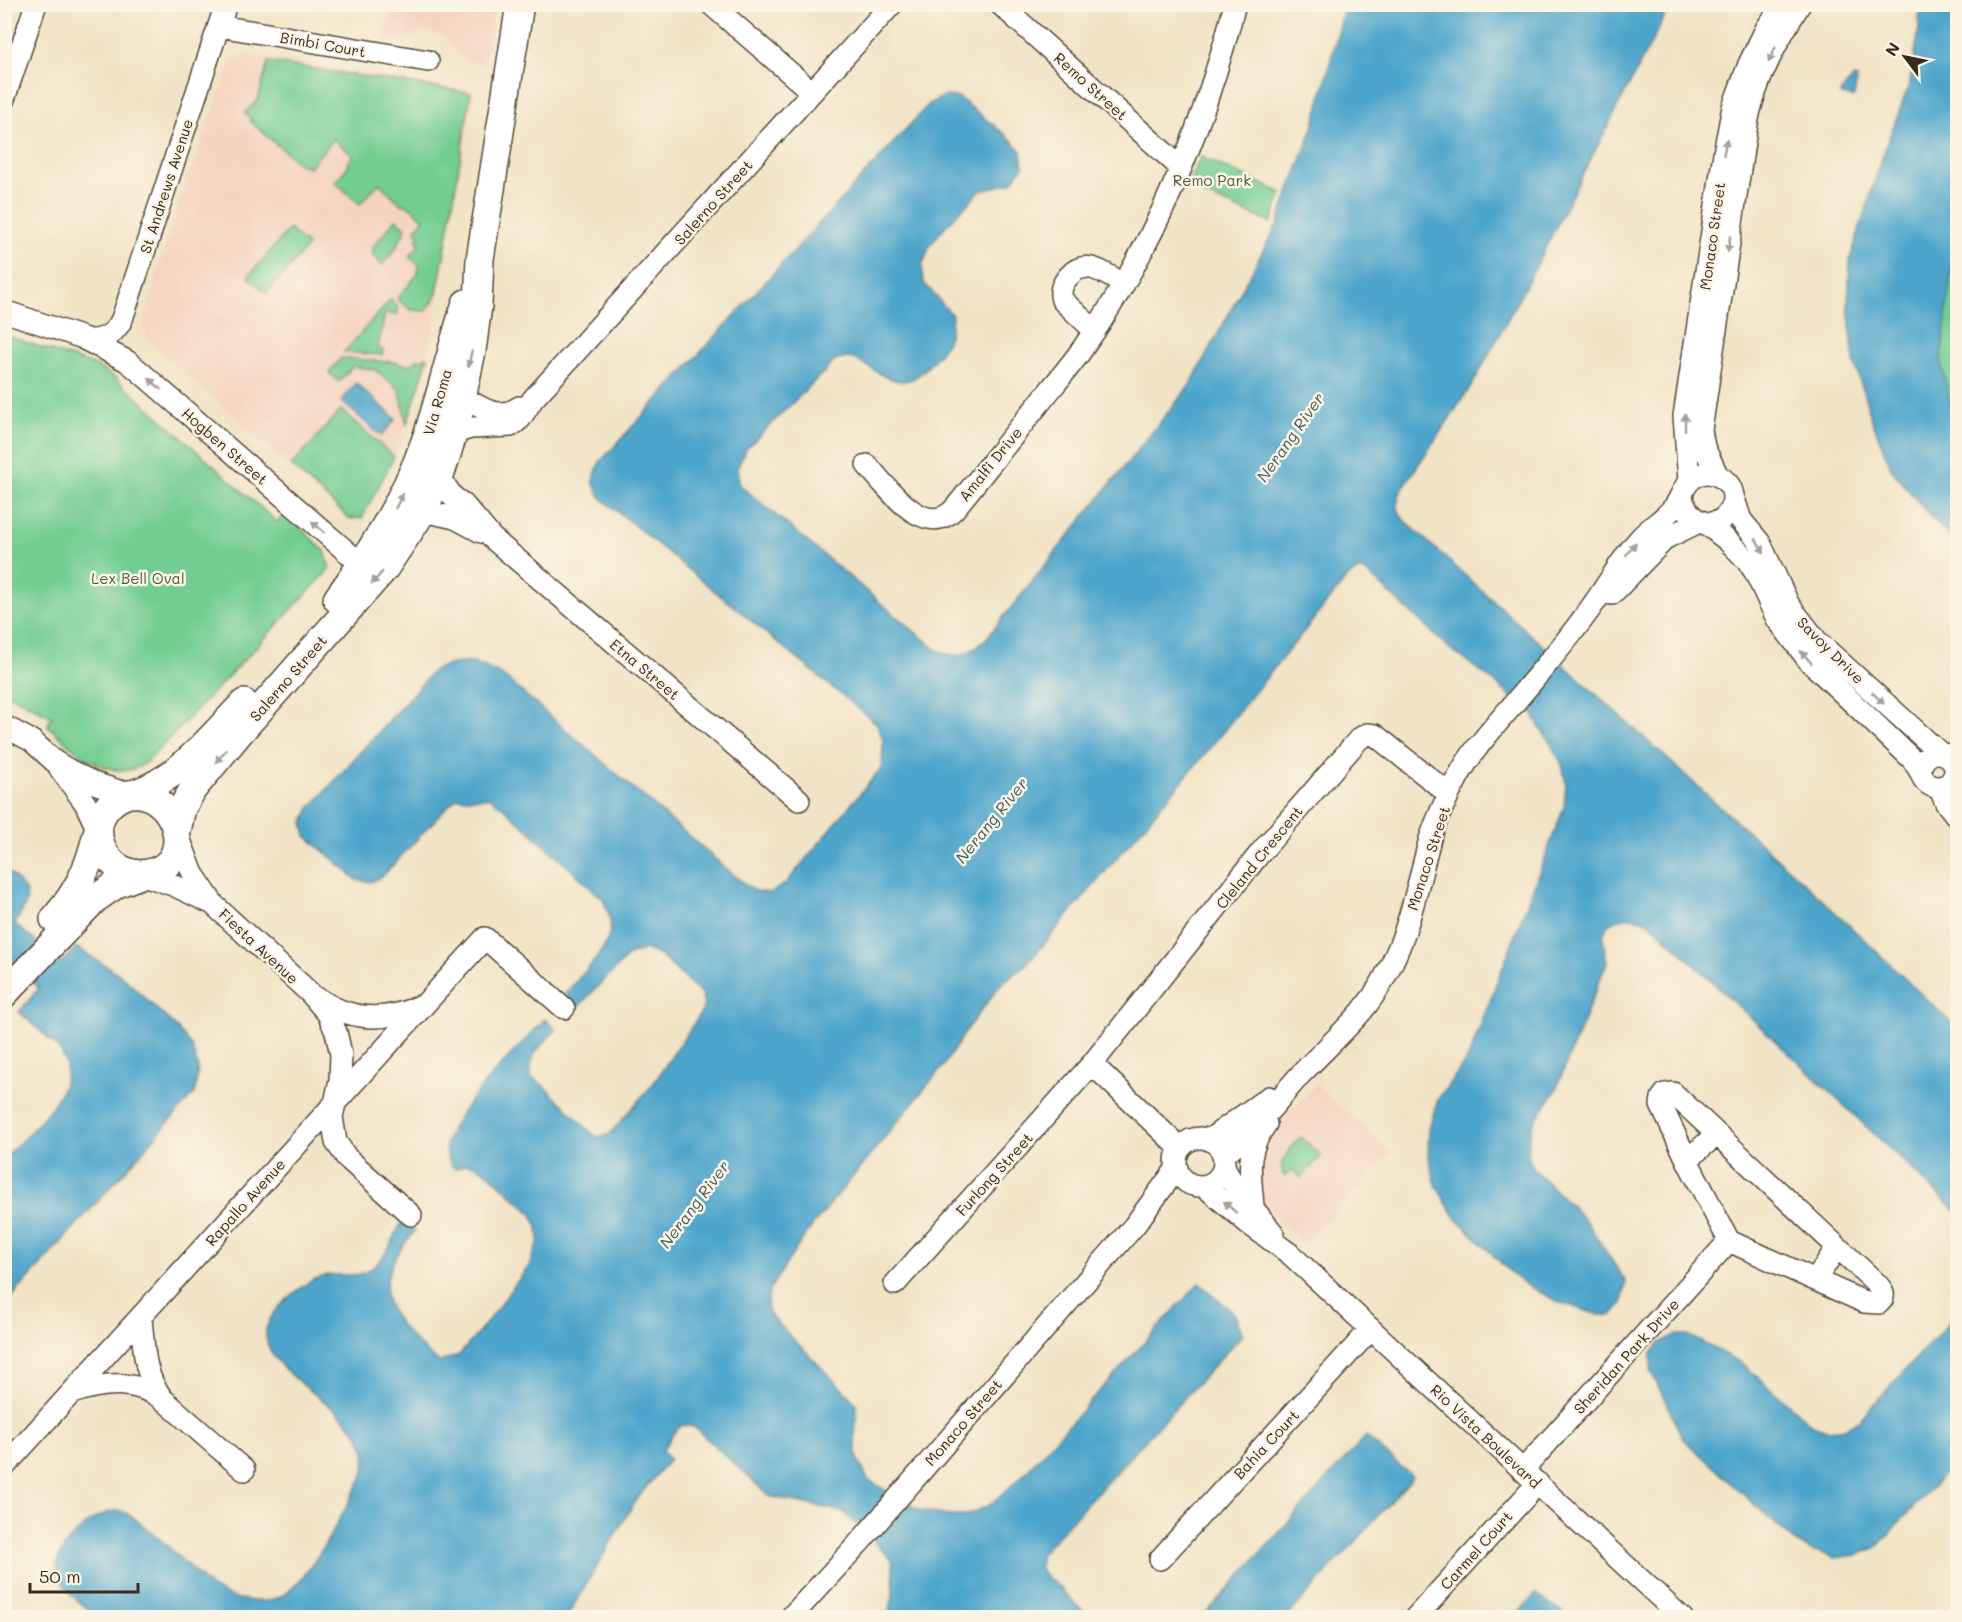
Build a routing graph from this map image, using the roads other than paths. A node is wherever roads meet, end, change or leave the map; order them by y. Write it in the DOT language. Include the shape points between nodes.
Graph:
graph roads {
  1 [pos="36,4"];
  2 [pos="226,4"];
  3 [pos="520,4"];
  4 [pos="892,4"];
  5 [pos="1000,4"];
  6 [pos="1235,4"];
  7 [pos="1785,4"];
  8 [pos="1800,4"];
  9 [pos="713,6"];
  10 [pos="219,26"];
  11 [pos="428,62"];
  12 [pos="812,92"];
  13 [pos="4,99"];
  14 [pos="1181,168"];
  15 [pos="480,260"];
  16 [pos="1124,285"];
  17 [pos="4,311"];
  18 [pos="1095,331"];
  19 [pos="80,338"];
  20 [pos="1698,391"];
  21 [pos="533,399"];
  22 [pos="458,415"];
  23 [pos="867,465"];
  24 [pos="1717,474"];
  25 [pos="439,477"];
  26 [pos="1685,488"];
  27 [pos="1732,496"];
  28 [pos="417,521"];
  29 [pos="1702,522"];
  30 [pos="379,538"];
  31 [pos="492,538"];
  32 [pos="362,565"];
  33 [pos="1587,615"];
  34 [pos="4,726"];
  35 [pos="1472,755"];
  36 [pos="54,761"];
  37 [pos="1950,768"];
  38 [pos="1426,775"];
  39 [pos="130,794"];
  40 [pos="1449,794"];
  41 [pos="799,800"];
  42 [pos="1958,818"];
  43 [pos="97,831"];
  44 [pos="177,833"];
  45 [pos="141,874"];
  46 [pos="214,905"];
  47 [pos="42,944"];
  48 [pos="11,977"];
  49 [pos="304,988"];
  50 [pos="423,1005"];
  51 [pos="564,1008"];
  52 [pos="1092,1064"];
  53 [pos="1299,1076"];
  54 [pos="334,1104"];
  55 [pos="1269,1112"];
  56 [pos="1717,1134"];
  57 [pos="291,1151"];
  58 [pos="1219,1154"];
  59 [pos="347,1158"];
  60 [pos="1687,1160"];
  61 [pos="1187,1171"];
  62 [pos="1253,1207"];
  63 [pos="411,1215"];
  64 [pos="1729,1241"];
  65 [pos="1837,1247"];
  66 [pos="1290,1254"];
  67 [pos="1816,1279"];
  68 [pos="896,1284"];
  69 [pos="141,1318"];
  70 [pos="1371,1329"];
  71 [pos="72,1393"];
  72 [pos="165,1401"];
  73 [pos="4,1467"];
  74 [pos="244,1470"];
  75 [pos="1530,1477"];
  76 [pos="1160,1559"];
  77 [pos="790,1617"];
  78 [pos="1415,1617"];
  79 [pos="1682,1617"];
  1 -- 13 [label="street"];
  2 -- 10 [label="street, St Andrews Avenue"];
  3 -- 15 [label="main road, Via Roma"];
  4 -- 12 [label="street, Salerno Street"];
  5 -- 14 [label="street, Remo Street"];
  6 -- 14 [label="street, Amalfi Drive" via="1221,60"];
  20 -- 7 [label="street, Monaco Street, one-way" via="1724,153 1733,107 1766,29"];
  8 -- 20 [label="street, Monaco Street, one-way" via="1781,35 1749,112"];
  9 -- 12 [label="street"];
  10 -- 11 [label="street, Bimbi Court"];
  10 -- 19 [label="street, St Andrews Avenue" via="122,319 106,337 93,341"];
  12 -- 21 [label="street, Salerno Street"];
  14 -- 16 [label="street, Amalfi Drive" via="1151,237"];
  15 -- 22 [label="main road, Via Roma, one-way" via="478,305"];
  15 -- 22 [label="main road, Via Roma" via="458,327"];
  16 -- 18 [label="street, Amalfi Drive"];
  16 -- 18 [label="street" via="1083,266 1064,283 1062,300"];
  17 -- 19 [label="street, Hogben Street"];
  18 -- 23 [label="street, Amalfi Drive" via="948,516 933,519 918,515"];
  32 -- 19 [label="street, Hogben Street, one-way" via="127,361"];
  20 -- 24 [label="street, Monaco Street" via="1704,447"];
  26 -- 20 [label="street, Monaco Street, one-way" via="1684,416"];
  21 -- 22 [label="street, Salerno Street" via="513,412"];
  21 -- 22 [label="street, Salerno Street" via="511,426 471,428"];
  22 -- 25 [label="main road, Via Roma"];
  30 -- 22 [label="main road, Via Roma, one-way" via="417,462"];
  24 -- 26 [label="street" via="1697,475"];
  24 -- 27 [label="street" via="1725,479"];
  25 -- 28 [label="main road, Via Roma"];
  25 -- 31 [label="street, Etna Street"];
  26 -- 29 [label="street" via="1684,507 1690,516"];
  33 -- 26 [label="street, Monaco Street, one-way" via="1629,550 1672,510"];
  27 -- 29 [label="street" via="1732,504 1722,518"];
  27 -- 37 [label="street, Savoy Drive, one-way" via="1741,520 1760,543 1802,624"];
  28 -- 31 [label="street, Etna Street" via="455,518"];
  28 -- 44 [label="main road, Salerno Street, one-way" via="385,568 193,789 182,808"];
  29 -- 33 [label="street, Monaco Street" via="1666,538"];
  37 -- 29 [label="street, Savoy Drive, one-way" via="1927,757 1921,773 1913,760 1809,661 1777,619 1747,560"];
  30 -- 32 [label="main road, Salerno Street"];
  31 -- 41 [label="street, Etna Street"];
  32 -- 39 [label="main road, Salerno Street" via="308,634 188,760 156,785"];
  33 -- 35 [label="street, Monaco Street"];
  34 -- 36 [label="street" via="32,741"];
  35 -- 38 [label="street" via="1456,769"];
  35 -- 40 [label="street, Monaco Street"];
  36 -- 39 [label="street" via="94,783"];
  36 -- 43 [label="street" via="84,803"];
  37 -- 42 [label="street, Savoy Drive" via="1946,803"];
  38 -- 40 [label="street, Cleland Crescent"];
  38 -- 52 [label="street, Cleland Crescent" via="1375,735 1359,739 1261,852"];
  39 -- 43 [label="main road" via="106,807"];
  39 -- 44 [label="main road" via="158,802 169,813"];
  40 -- 53 [label="street, Monaco Street" via="1430,840 1402,938 1389,966 1363,1010"];
  43 -- 45 [label="main road" via="100,846 109,858 122,868"];
  43 -- 47 [label="main road" via="82,880"];
  44 -- 45 [label="main road" via="176,847 165,865"];
  44 -- 46 [label="street, Fiesta Avenue" via="189,868"];
  45 -- 46 [label="street, Fiesta Avenue"];
  45 -- 47 [label="main road" via="94,899"];
  46 -- 49 [label="street, Fiesta Avenue"];
  47 -- 48 [label="main road"];
  49 -- 50 [label="street, Fiesta Avenue" via="331,1006 363,1017 395,1016"];
  49 -- 54 [label="street, Fiesta Avenue" via="328,1014 338,1040 341,1068"];
  50 -- 51 [label="street, Rapallo Avenue" via="485,938"];
  50 -- 54 [label="street, Rapallo Avenue"];
  52 -- 61 [label="street, Rio Vista Boulevard"];
  52 -- 68 [label="street, Furlong Street"];
  53 -- 55 [label="street, Monaco Street"];
  53 -- 58 [label="street, Monaco Street"];
  54 -- 57 [label="street, Rapallo Avenue"];
  54 -- 59 [label="street, Fiesta Avenue" via="333,1133"];
  55 -- 58 [label="street, Monaco Street"];
  55 -- 62 [label="street" via="1251,1152"];
  56 -- 60 [label="street"];
  56 -- 60 [label="street" via="1673,1093 1665,1094 1661,1105"];
  56 -- 65 [label="street"];
  57 -- 59 [label="street" via="324,1147"];
  57 -- 69 [label="street, Rapallo Avenue"];
  58 -- 61 [label="street, Monaco Street" via="1220,1175 1213,1182"];
  58 -- 61 [label="street" via="1194,1138"];
  58 -- 62 [label="street, Rio Vista Boulevard" via="1232,1182"];
  59 -- 63 [label="street"];
  60 -- 64 [label="street"];
  66 -- 61 [label="street, Rio Vista Boulevard, one-way"];
  61 -- 77 [label="street, Monaco Street" via="1134,1226"];
  62 -- 66 [label="street, Rio Vista Boulevard"];
  64 -- 67 [label="street"];
  64 -- 75 [label="street, Sheridan Park Drive"];
  65 -- 67 [label="street"];
  65 -- 67 [label="street" via="1881,1288 1882,1300 1864,1302"];
  66 -- 70 [label="street, Rio Vista Boulevard"];
  69 -- 71 [label="street, Rapallo Avenue"];
  69 -- 72 [label="street" via="145,1363"];
  70 -- 75 [label="street, Rio Vista Boulevard"];
  70 -- 76 [label="street, Bahia Court"];
  71 -- 72 [label="street" via="120,1384 145,1389"];
  71 -- 73 [label="street, Rapallo Avenue"];
  72 -- 74 [label="street"];
  75 -- 78 [label="street, Carmel Court"];
  75 -- 79 [label="street, Rio Vista Boulevard"];
}
